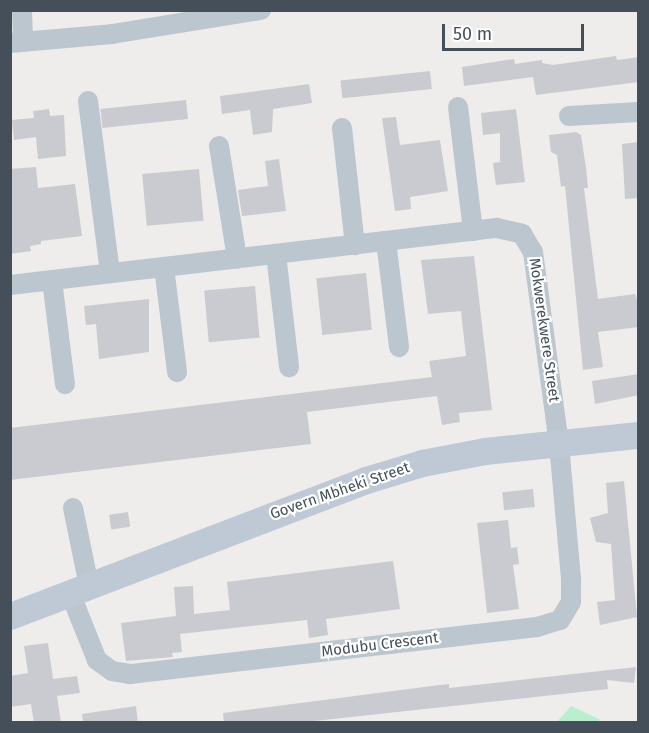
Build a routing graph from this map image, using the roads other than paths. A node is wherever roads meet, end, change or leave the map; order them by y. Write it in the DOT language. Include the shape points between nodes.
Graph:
graph roads {
  1 [pos="22,10"];
  2 [pos="261,10"];
  3 [pos="17,42"];
  4 [pos="88,101"];
  5 [pos="458,107"];
  6 [pos="639,112"];
  7 [pos="569,116"];
  8 [pos="342,128"];
  9 [pos="219,146"];
  10 [pos="473,231"];
  11 [pos="386,241"];
  12 [pos="355,245"];
  13 [pos="276,254"];
  14 [pos="237,259"];
  15 [pos="164,267"];
  16 [pos="110,273"];
  17 [pos="52,280"];
  18 [pos="10,285"];
  19 [pos="399,347"];
  20 [pos="289,367"];
  21 [pos="177,372"];
  22 [pos="65,384"];
  23 [pos="639,435"];
  24 [pos="559,444"];
  25 [pos="73,508"];
  26 [pos="79,589"];
  27 [pos="10,616"];
  1 -- 3 [label="street"];
  2 -- 3 [label="street" via="112,34"];
  4 -- 16 [label="street"];
  5 -- 10 [label="street"];
  6 -- 7 [label="street"];
  8 -- 12 [label="street"];
  9 -- 14 [label="street"];
  10 -- 11 [label="street, Mokwerekwere Street"];
  10 -- 24 [label="street, Mokwerekwere Street" via="511,229 522,234 533,252"];
  11 -- 12 [label="street, Mokwerekwere Street"];
  11 -- 19 [label="street"];
  12 -- 13 [label="street, Mokwerekwere Street"];
  13 -- 14 [label="street, Mokwerekwere Street"];
  13 -- 20 [label="street"];
  14 -- 15 [label="street, Mokwerekwere Street"];
  15 -- 16 [label="street, Mokwerekwere Street"];
  15 -- 21 [label="street"];
  16 -- 17 [label="street, Mokwerekwere Street"];
  17 -- 18 [label="street, Mokwerekwere Street"];
  17 -- 22 [label="street"];
  23 -- 24 [label="street, Govern Mbheki Street"];
  24 -- 26 [label="street, Govern Mbheki Street" via="411,466"];
  24 -- 26 [label="street, Modubu Crescent" via="571,602 560,620 537,627 130,674 112,671 97,660"];
  25 -- 26 [label="street"];
  26 -- 27 [label="street, Govern Mbheki Street"];
}
